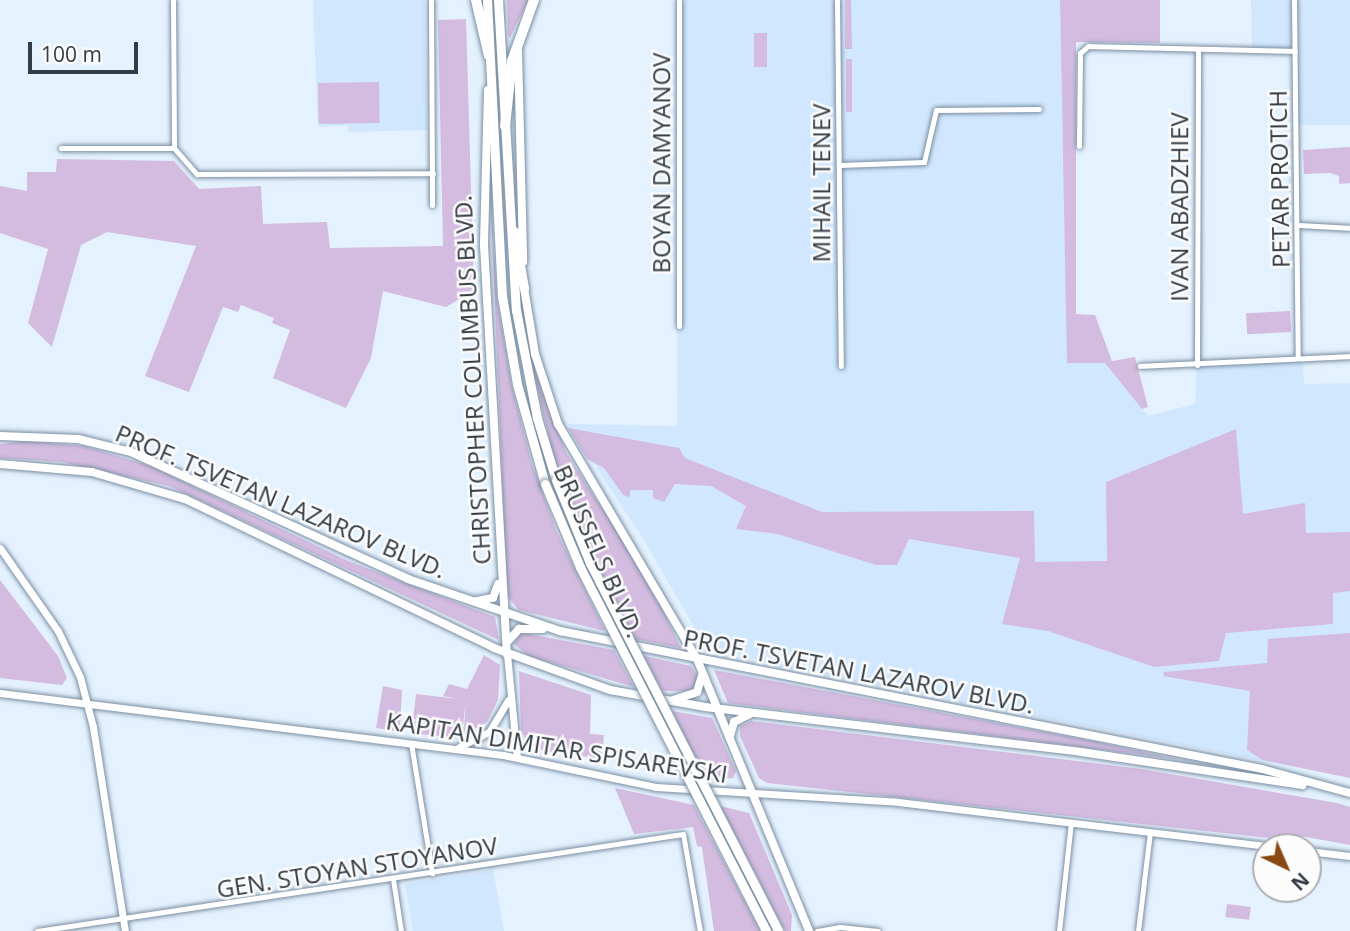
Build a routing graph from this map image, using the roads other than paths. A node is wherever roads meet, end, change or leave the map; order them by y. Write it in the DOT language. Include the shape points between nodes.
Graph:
graph roads {
  1 [pos="173,0"];
  2 [pos="431,0"];
  3 [pos="476,0"];
  4 [pos="487,0"];
  5 [pos="498,0"];
  6 [pos="534,0"];
  7 [pos="679,0"];
  8 [pos="837,0"];
  9 [pos="1294,0"];
  10 [pos="519,38"];
  11 [pos="1198,50"];
  12 [pos="1295,51"];
  13 [pos="489,56"];
  14 [pos="489,74"];
  15 [pos="1039,109"];
  16 [pos="505,126"];
  17 [pos="1079,146"];
  18 [pos="61,148"];
  19 [pos="174,148"];
  20 [pos="840,165"];
  21 [pos="432,173"];
  22 [pos="508,202"];
  23 [pos="432,205"];
  24 [pos="1297,225"];
  25 [pos="1350,228"];
  26 [pos="524,288"];
  27 [pos="679,326"];
  28 [pos="1350,356"];
  29 [pos="1298,357"];
  30 [pos="1197,365"];
  31 [pos="841,366"];
  32 [pos="1140,366"];
  33 [pos="0,436"];
  34 [pos="0,464"];
  35 [pos="0,548"];
  36 [pos="500,570"];
  37 [pos="465,600"];
  38 [pos="504,614"];
  39 [pos="560,631"];
  40 [pos="506,644"];
  41 [pos="507,654"];
  42 [pos="697,659"];
  43 [pos="702,671"];
  44 [pos="0,693"];
  45 [pos="510,696"];
  46 [pos="667,701"];
  47 [pos="87,702"];
  48 [pos="718,709"];
  49 [pos="752,713"];
  50 [pos="731,739"];
  51 [pos="411,743"];
  52 [pos="457,748"];
  53 [pos="517,757"];
  54 [pos="1324,787"];
  55 [pos="1350,793"];
  56 [pos="754,796"];
  57 [pos="1071,823"];
  58 [pos="1150,832"];
  59 [pos="1252,844"];
  60 [pos="1322,853"];
  61 [pos="1350,856"];
  62 [pos="432,873"];
  63 [pos="393,879"];
  64 [pos="124,920"];
  65 [pos="37,931"];
  66 [pos="125,931"];
  67 [pos="401,931"];
  68 [pos="700,931"];
  69 [pos="766,931"];
  70 [pos="778,931"];
  71 [pos="809,931"];
  72 [pos="817,931"];
  73 [pos="878,931"];
  74 [pos="1059,931"];
  75 [pos="1138,931"];
  1 -- 19 [label="street"];
  2 -- 21 [label="street"];
  3 -- 13 [label="highway"];
  4 -- 13 [label="main road, CHRISTOPHER COLUMBUS BLVD."];
  5 -- 16 [label="main road, CHRISTOPHER COLUMBUS BLVD."];
  6 -- 10 [label="highway"];
  7 -- 27 [label="street, BOYAN DAMYANOV"];
  8 -- 20 [label="street, MIHAIL TENEV"];
  9 -- 12 [label="street, PETAR PROTICH"];
  10 -- 16 [label="highway"];
  10 -- 26 [label="main road" via="516,112"];
  11 -- 12 [label="street"];
  11 -- 17 [label="street" via="1088,46 1080,53"];
  11 -- 30 [label="street, IVAN ABADZHIEV"];
  12 -- 24 [label="street, PETAR PROTICH"];
  13 -- 14 [label="main road, CHRISTOPHER COLUMBUS BLVD."];
  14 -- 36 [label="main road, CHRISTOPHER COLUMBUS BLVD." via="482,183"];
  14 -- 69 [label="main road, BRUSSELS BLVD., bridge" via="505,315 517,384 545,484 580,567"];
  15 -- 20 [label="street" via="936,110 924,162"];
  16 -- 22 [label="main road, CHRISTOPHER COLUMBUS BLVD."];
  18 -- 19 [label="street"];
  19 -- 21 [label="street" via="197,174"];
  20 -- 31 [label="street, MIHAIL TENEV"];
  21 -- 23 [label="street"];
  22 -- 26 [label="main road"];
  22 -- 70 [label="main road, BRUSSELS BLVD., bridge" via="521,341 556,480 590,564"];
  24 -- 25 [label="street"];
  24 -- 29 [label="street, PETAR PROTICH"];
  26 -- 42 [label="main road" via="540,376 558,424"];
  28 -- 29 [label="street"];
  29 -- 30 [label="street"];
  30 -- 32 [label="street"];
  33 -- 37 [label="main road, PROF. TSVETAN LAZAROV BLVD." via="78,439 131,452 326,544"];
  34 -- 41 [label="main road, PROF. TSVETAN LAZAROV BLVD." via="92,472 185,499"];
  35 -- 47 [label="street" via="58,631"];
  36 -- 37 [label="main road" via="493,598"];
  36 -- 38 [label="main road, CHRISTOPHER COLUMBUS BLVD."];
  37 -- 38 [label="main road, PROF. TSVETAN LAZAROV BLVD."];
  38 -- 39 [label="main road, PROF. TSVETAN LAZAROV BLVD."];
  38 -- 40 [label="main road, CHRISTOPHER COLUMBUS BLVD."];
  39 -- 40 [label="main road" via="519,629"];
  39 -- 42 [label="main road, PROF. TSVETAN LAZAROV BLVD."];
  40 -- 41 [label="main road, CHRISTOPHER COLUMBUS BLVD."];
  41 -- 45 [label="street, CHRISTOPHER COLUMBUS BLVD."];
  41 -- 46 [label="main road, PROF. TSVETAN LAZAROV BLVD." via="570,678"];
  42 -- 43 [label="main road"];
  42 -- 54 [label="main road, PROF. TSVETAN LAZAROV BLVD." via="1164,749"];
  43 -- 46 [label="main road" via="697,692"];
  43 -- 48 [label="main road"];
  44 -- 47 [label="street, KAPITAN DIMITAR SPISAREVSKI"];
  45 -- 52 [label="street" via="494,727"];
  45 -- 53 [label="street, CHRISTOPHER COLUMBUS BLVD."];
  46 -- 48 [label="main road, PROF. TSVETAN LAZAROV BLVD."];
  47 -- 51 [label="street, KAPITAN DIMITAR SPISAREVSKI"];
  47 -- 64 [label="street"];
  48 -- 49 [label="main road, PROF. TSVETAN LAZAROV BLVD."];
  48 -- 50 [label="main road"];
  49 -- 50 [label="main road" via="733,723"];
  49 -- 54 [label="main road, PROF. TSVETAN LAZAROV BLVD." via="1081,751"];
  50 -- 56 [label="main road"];
  51 -- 52 [label="street, KAPITAN DIMITAR SPISAREVSKI"];
  51 -- 62 [label="street"];
  52 -- 53 [label="street, KAPITAN DIMITAR SPISAREVSKI"];
  53 -- 56 [label="street, KAPITAN DIMITAR SPISAREVSKI" via="656,788"];
  54 -- 55 [label="main road, PROF. TSVETAN LAZAROV BLVD."];
  56 -- 57 [label="street, KAPITAN DIMITAR SPISAREVSKI" via="870,800"];
  56 -- 71 [label="main road"];
  57 -- 58 [label="street, KAPITAN DIMITAR SPISAREVSKI"];
  57 -- 74 [label="street"];
  58 -- 59 [label="street, KAPITAN DIMITAR SPISAREVSKI"];
  58 -- 75 [label="street"];
  60 -- 61 [label="street"];
  62 -- 63 [label="street, GEN. STOYAN STOYANOV"];
  62 -- 68 [label="street, GEN. STOYAN STOYANOV" via="682,834"];
  63 -- 64 [label="street, GEN. STOYAN STOYANOV"];
  63 -- 67 [label="street"];
  64 -- 65 [label="street, GEN. STOYAN STOYANOV"];
  64 -- 66 [label="street"];
  72 -- 73 [label="street" via="840,927"];
}
